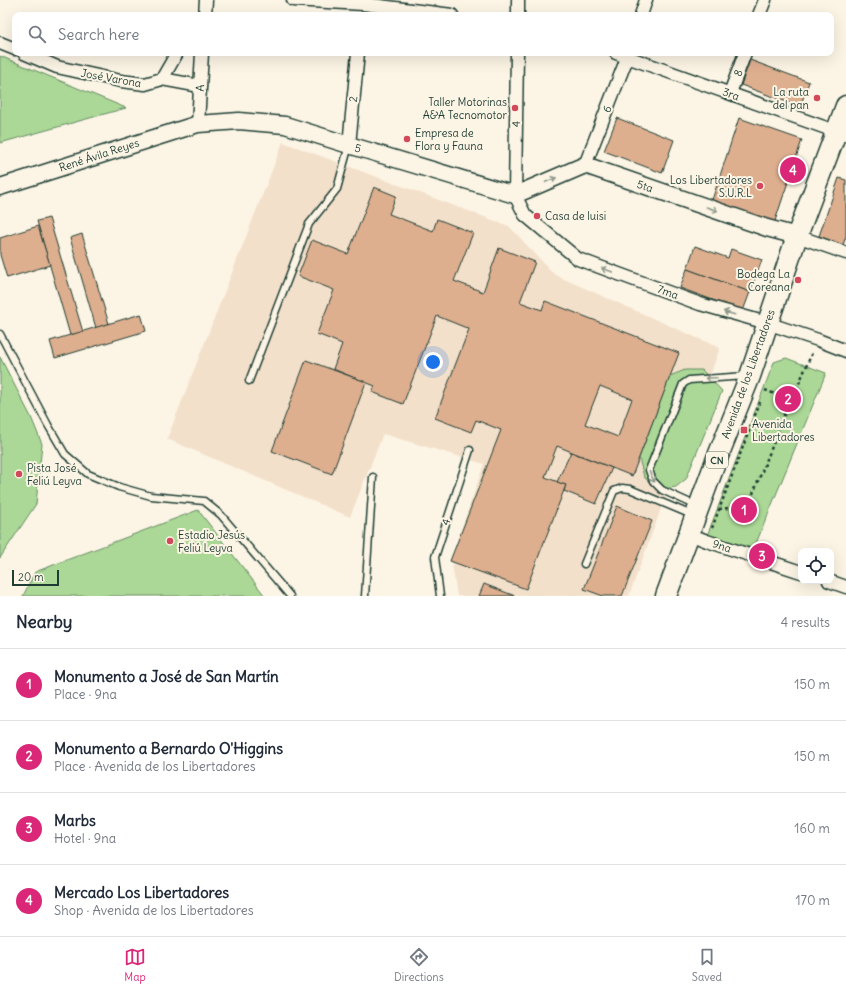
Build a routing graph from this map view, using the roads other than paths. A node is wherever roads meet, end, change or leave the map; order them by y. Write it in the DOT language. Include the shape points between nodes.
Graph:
graph roads {
  1 [pos="293,0"];
  2 [pos="518,0"];
  3 [pos="646,0"];
  4 [pos="765,0"];
  5 [pos="362,6"];
  6 [pos="422,12"];
  7 [pos="518,12"];
  8 [pos="643,12"];
  9 [pos="760,12"];
  10 [pos="0,43"];
  11 [pos="12,48"];
  12 [pos="31,56"];
  13 [pos="175,56"];
  14 [pos="202,56"];
  15 [pos="358,56"];
  16 [pos="517,56"];
  17 [pos="628,56"];
  18 [pos="631,56"];
  19 [pos="744,56"];
  20 [pos="162,79"];
  21 [pos="200,86"];
  22 [pos="730,93"];
  23 [pos="846,106"];
  24 [pos="198,124"];
  25 [pos="841,133"];
  26 [pos="349,145"];
  27 [pos="585,165"];
  28 [pos="0,187"];
  29 [pos="515,195"];
  30 [pos="797,236"];
  31 [pos="846,253"];
  32 [pos="767,323"];
  33 [pos="0,334"];
  34 [pos="846,351"];
  35 [pos="750,376"];
  36 [pos="248,381"];
  37 [pos="470,450"];
  38 [pos="373,477"];
  39 [pos="698,524"];
  40 [pos="584,564"];
  41 [pos="798,571"];
  42 [pos="834,583"];
  43 [pos="846,587"];
  44 [pos="290,596"];
  45 [pos="365,596"];
  46 [pos="440,596"];
  47 [pos="666,596"];
  1 -- 5 [label="street"];
  2 -- 7 [label="street"];
  3 -- 8 [label="street"];
  4 -- 9 [label="street"];
  5 -- 6 [label="street"];
  10 -- 11 [label="street"];
  12 -- 20 [label="street, José Varona" via="57,67 121,82 145,84"];
  13 -- 20 [label="street"];
  14 -- 21 [label="street, A"];
  15 -- 26 [label="street, 2"];
  16 -- 29 [label="street, 4"];
  17 -- 27 [label="street, 6"];
  18 -- 22 [label="street, 3ra"];
  19 -- 22 [label="street, 8"];
  20 -- 21 [label="street, José Varona"];
  21 -- 24 [label="street, A"];
  22 -- 25 [label="street, 3ra"];
  23 -- 25 [label="main road, Avenida de los Libertadores / CN"];
  24 -- 26 [label="street, 5" via="239,121 285,125"];
  24 -- 28 [label="street, René Ávila Reyes"];
  25 -- 30 [label="main road, Avenida de los Libertadores / CN"];
  26 -- 29 [label="street, 5"];
  26 -- 36 [label="lane" via="337,189 309,224"];
  29 -- 27 [label="street, one-way"];
  27 -- 30 [label="street, 5ta, one-way"];
  32 -- 29 [label="street, 7ma, one-way" via="700,304 578,259 525,215"];
  30 -- 31 [label="street, 5ta"];
  30 -- 32 [label="main road, Avenida de los Libertadores / CN"];
  32 -- 34 [label="street, 7ma"];
  32 -- 35 [label="main road, Avenida de los Libertadores / CN"];
  33 -- 44 [label="lane" via="65,454 88,474 119,487 150,496 204,501 221,515"];
  35 -- 39 [label="main road, Avenida de los Libertadores / CN"];
  35 -- 39 [label="lane, one-way" via="689,380 683,384 649,470 653,481"];
  37 -- 46 [label="lane, 4" via="434,558"];
  38 -- 45 [label="lane"];
  39 -- 40 [label="lane" via="630,489 622,488 614,491"];
  39 -- 41 [label="street, 9na"];
  39 -- 47 [label="main road, Avenida de los Libertadores / CN"];
  42 -- 43 [label="street"];
}
